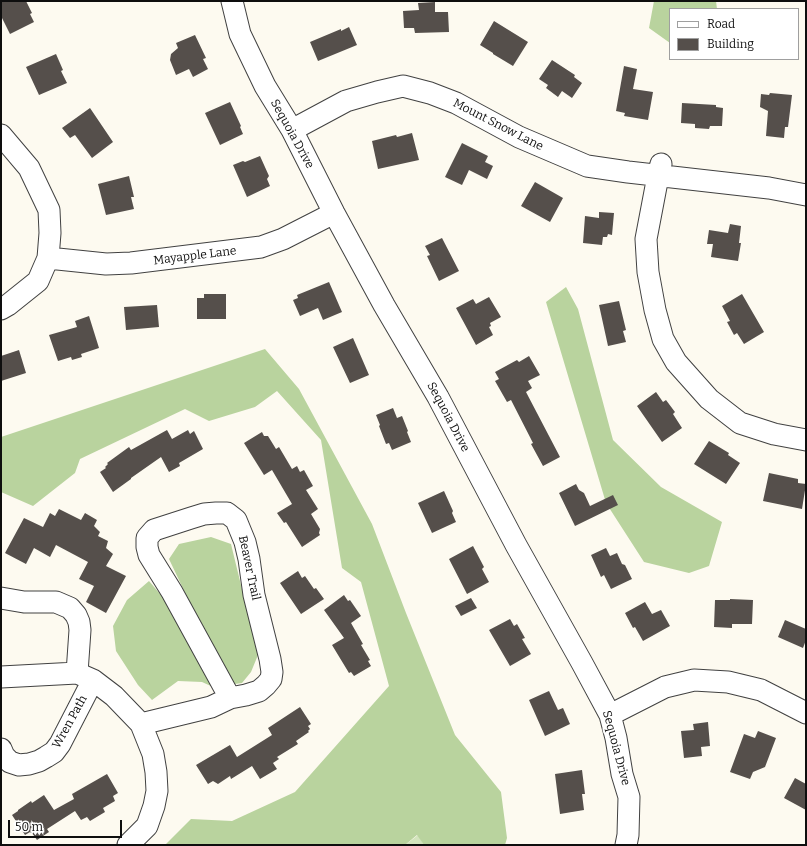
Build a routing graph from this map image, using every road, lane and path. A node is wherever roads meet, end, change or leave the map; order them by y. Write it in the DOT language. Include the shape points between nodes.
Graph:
graph roads {
  1 [pos="232,1"];
  2 [pos="292,130"];
  3 [pos="1,135"];
  4 [pos="660,170"];
  5 [pos="806,195"];
  6 [pos="334,213"];
  7 [pos="48,258"];
  8 [pos="1,309"];
  9 [pos="806,440"];
  10 [pos="1,598"];
  11 [pos="85,676"];
  12 [pos="1,677"];
  13 [pos="230,698"];
  14 [pos="806,714"];
  15 [pos="610,715"];
  16 [pos="141,724"];
  17 [pos="1,749"];
  18 [pos="128,845"];
  19 [pos="626,845"];
  1 -- 2 [label="street, Sequoia Drive" via="240,34 265,86"];
  2 -- 4 [label="street, Mount Snow Lane" via="346,101 403,86 456,103 519,137 587,166 628,172"];
  2 -- 6 [label="street, Sequoia Drive"];
  3 -- 7 [label="street" via="29,168 49,210"];
  4 -- 5 [label="street, Mount Snow Lane"];
  4 -- 9 [label="street" via="646,239 648,272 663,338 676,362 709,399 740,423 774,434"];
  6 -- 7 [label="street, Mayapple Lane" via="283,239 261,247 131,263 106,264"];
  6 -- 15 [label="street, Sequoia Drive" via="438,397"];
  7 -- 8 [label="street" via="38,281"];
  10 -- 11 [label="street" via="24,602 56,602 70,608 79,622"];
  11 -- 12 [label="street"];
  11 -- 16 [label="street" via="114,696"];
  11 -- 17 [label="street, Wren Path" via="60,744 54,752 38,761 19,766 10,762"];
  13 -- 13 [label="street, Beaver Trail" via="259,691 272,679 272,672 245,542 236,520 227,513 204,514 154,530 147,538 147,547 149,555"];
  13 -- 16 [label="street, Beaver Trail" via="211,707"];
  14 -- 15 [label="street" via="761,690 728,682 694,680 665,688"];
  15 -- 19 [label="street, Sequoia Drive" via="629,798"];
  16 -- 18 [label="street" via="153,754 156,791 147,826"];
}
